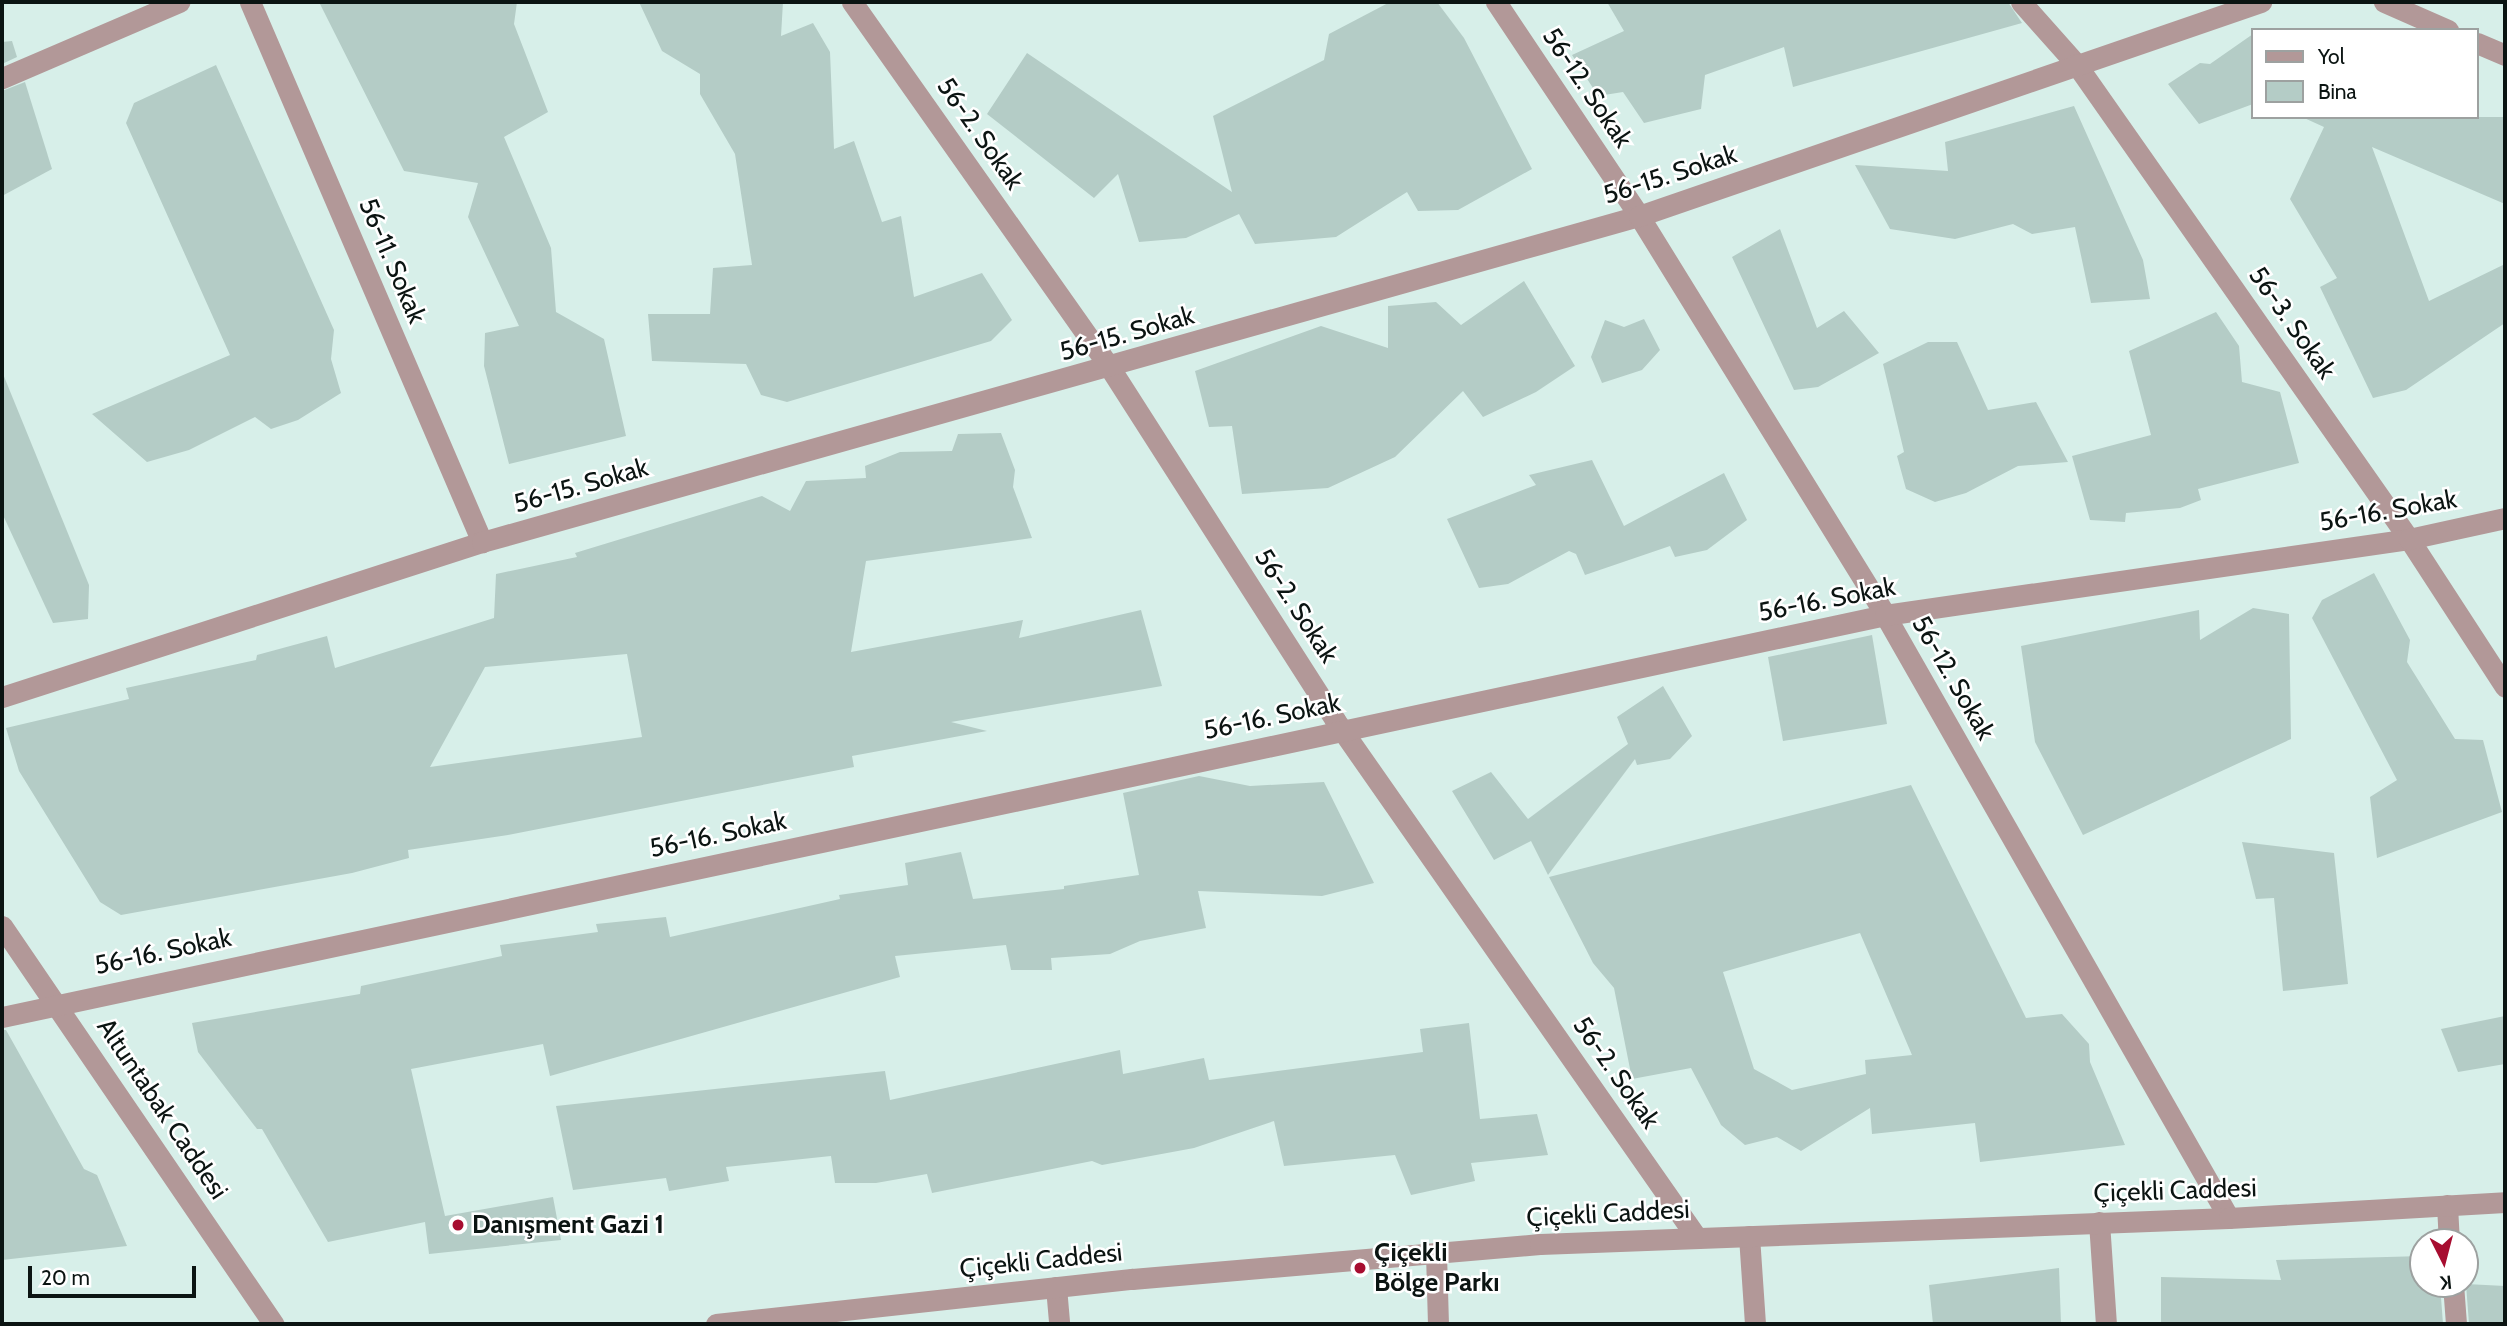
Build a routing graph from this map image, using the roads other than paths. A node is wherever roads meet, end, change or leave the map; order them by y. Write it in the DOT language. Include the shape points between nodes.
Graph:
graph roads {
  1 [pos="178,2"];
  2 [pos="250,2"];
  3 [pos="852,2"];
  4 [pos="1496,2"];
  5 [pos="2021,2"];
  6 [pos="2261,2"];
  7 [pos="2384,2"];
  8 [pos="2443,28"];
  9 [pos="2479,44"];
  10 [pos="2505,55"];
  11 [pos="2076,64"];
  12 [pos="2,78"];
  13 [pos="1639,216"];
  14 [pos="1110,368"];
  15 [pos="2505,518"];
  16 [pos="2409,539"];
  17 [pos="482,542"];
  18 [pos="1885,615"];
  19 [pos="2505,687"];
  20 [pos="2,697"];
  21 [pos="1344,731"];
  22 [pos="2,926"];
  23 [pos="57,1003"];
  24 [pos="2,1017"];
  25 [pos="2505,1202"];
  26 [pos="2446,1205"];
  27 [pos="2229,1218"];
  28 [pos="2099,1222"];
  29 [pos="2448,1228"];
  30 [pos="1749,1236"];
  31 [pos="1697,1238"];
  32 [pos="1436,1254"];
  33 [pos="1056,1287"];
  34 [pos="2454,1298"];
  35 [pos="274,1324"];
  36 [pos="716,1324"];
  37 [pos="1059,1324"];
  38 [pos="1438,1324"];
  39 [pos="1755,1324"];
  40 [pos="2106,1324"];
  41 [pos="2456,1324"];
  1 -- 12 [label="street"];
  2 -- 17 [label="street, 56-11. Sokak"];
  3 -- 14 [label="street, 56-2. Sokak"];
  4 -- 13 [label="street, 56-12. Sokak"];
  5 -- 11 [label="street, 56-3. Sokak"];
  6 -- 11 [label="street, 56-15. Sokak"];
  7 -- 8 [label="street"];
  9 -- 10 [label="street"];
  11 -- 13 [label="street, 56-15. Sokak"];
  11 -- 16 [label="street, 56-3. Sokak"];
  13 -- 14 [label="street, 56-15. Sokak"];
  13 -- 18 [label="street, 56-12. Sokak"];
  14 -- 17 [label="street, 56-15. Sokak"];
  14 -- 21 [label="street, 56-2. Sokak"];
  15 -- 16 [label="street, 56-16. Sokak"];
  16 -- 18 [label="street, 56-16. Sokak"];
  16 -- 19 [label="street, 56-3. Sokak"];
  17 -- 20 [label="street, 56-15. Sokak"];
  18 -- 21 [label="street, 56-16. Sokak"];
  18 -- 27 [label="street, 56-12. Sokak"];
  21 -- 23 [label="street, 56-16. Sokak"];
  21 -- 31 [label="street, 56-2. Sokak"];
  22 -- 23 [label="street, Altuntabak Caddesi"];
  23 -- 24 [label="street, 56-16. Sokak"];
  23 -- 35 [label="street, Altuntabak Caddesi"];
  25 -- 26 [label="street, Çiçekli Caddesi"];
  26 -- 27 [label="street, Çiçekli Caddesi"];
  26 -- 29 [label="street"];
  27 -- 28 [label="street, Çiçekli Caddesi"];
  28 -- 30 [label="street, Çiçekli Caddesi"];
  28 -- 40 [label="street"];
  30 -- 31 [label="street, Çiçekli Caddesi"];
  30 -- 39 [label="street"];
  31 -- 32 [label="street, Çiçekli Caddesi"];
  32 -- 33 [label="street, Çiçekli Caddesi"];
  32 -- 38 [label="street"];
  33 -- 36 [label="street, Çiçekli Caddesi"];
  33 -- 37 [label="street"];
  34 -- 41 [label="street"];
}
